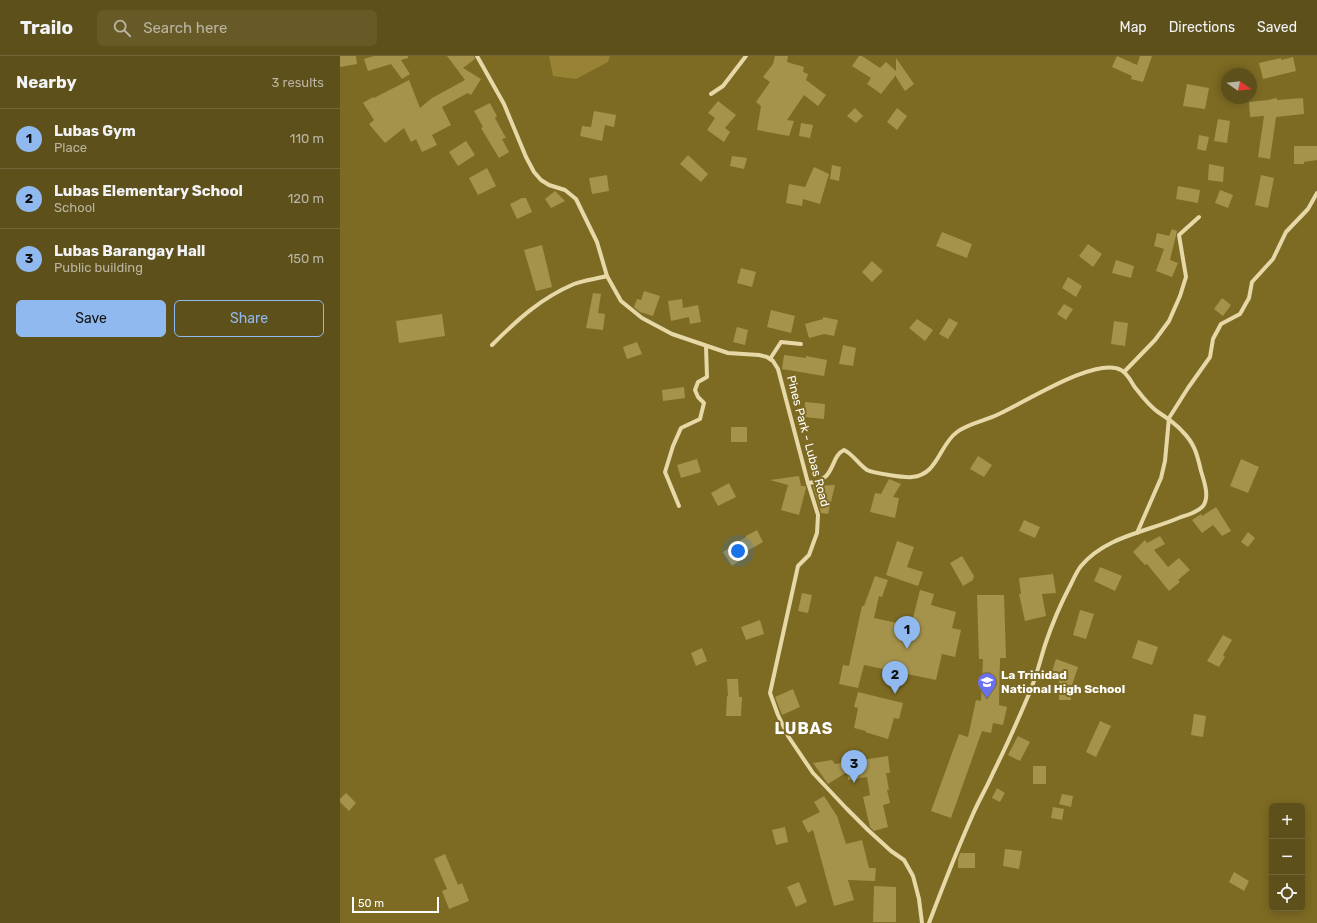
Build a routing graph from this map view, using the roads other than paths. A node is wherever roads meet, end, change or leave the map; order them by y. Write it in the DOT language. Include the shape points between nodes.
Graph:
graph roads {
  1 [pos="477,56"];
  2 [pos="746,56"];
  3 [pos="711,94"];
  4 [pos="1317,193"];
  5 [pos="1199,217"];
  6 [pos="607,276"];
  7 [pos="801,344"];
  8 [pos="492,345"];
  9 [pos="706,346"];
  10 [pos="770,359"];
  11 [pos="1124,372"];
  12 [pos="1169,418"];
  13 [pos="808,483"];
  14 [pos="679,506"];
  15 [pos="1137,533"];
  16 [pos="922,923"];
  17 [pos="929,923"];
  1 -- 6 [label="street" via="504,104 534,172 541,180 564,190 576,199 596,242"];
  2 -- 3 [label="street" via="723,86"];
  4 -- 12 [label="street" via="1308,209 1286,232 1273,259 1252,282 1249,298 1240,314 1221,324 1213,338 1210,357"];
  5 -- 11 [label="street" via="1179,235 1186,277 1169,321 1155,340"];
  6 -- 8 [label="street" via="575,284 538,303"];
  6 -- 9 [label="street" via="621,300 642,318 672,334"];
  7 -- 10 [label="street" via="781,342"];
  9 -- 10 [label="street" via="728,353 759,355"];
  9 -- 14 [label="street" via="707,377 698,382 695,390 704,403 700,419 681,428 665,472"];
  10 -- 13 [label="street, Pines Park - Lubas Road" via="778,369"];
  11 -- 12 [label="street" via="1156,411"];
  11 -- 13 [label="street" via="1111,368 1077,375 1000,414 971,424 956,432 926,473 912,477 868,470 844,450 828,474 821,480"];
  12 -- 15 [label="street" via="1161,478"];
  12 -- 15 [label="street" via="1196,450 1206,498 1204,505 1198,510"];
  13 -- 16 [label="street, Pines Park - Lubas Road" via="818,515 818,533 809,556 798,566 770,693 788,736 813,773 868,830 904,860 913,876"];
  15 -- 17 [label="street" via="1115,540 1099,550 1080,567 1064,597 1031,691 974,811"];
}
